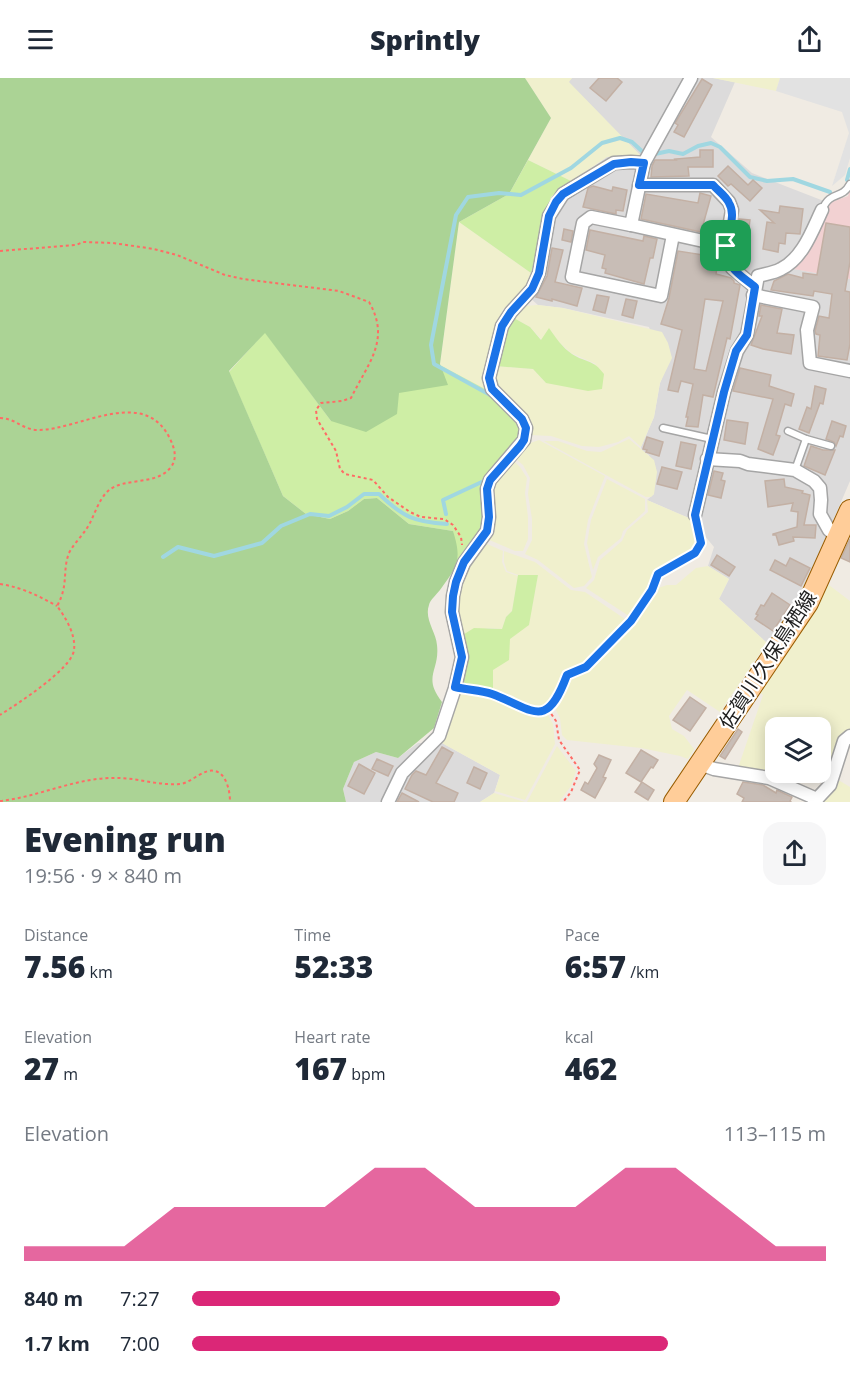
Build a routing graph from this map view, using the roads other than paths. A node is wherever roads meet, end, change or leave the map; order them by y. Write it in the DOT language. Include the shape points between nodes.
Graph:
graph roads {
  1 [pos="691,78"];
  2 [pos="644,163"];
  3 [pos="850,184"];
  4 [pos="639,185"];
  5 [pos="822,210"];
  6 [pos="631,225"];
  7 [pos="673,235"];
  8 [pos="726,246"];
  9 [pos="754,291"];
  10 [pos="850,370"];
  11 [pos="663,428"];
  12 [pos="788,431"];
  13 [pos="712,439"];
  14 [pos="806,439"];
  15 [pos="831,446"];
  16 [pos="707,459"];
  17 [pos="795,470"];
  18 [pos="850,510"];
  19 [pos="695,515"];
  20 [pos="838,538"];
  21 [pos="850,736"];
  22 [pos="700,764"];
  23 [pos="816,801"];
  24 [pos="388,802"];
  25 [pos="674,802"];
  1 -- 2 [label="street"];
  2 -- 4 [label="street"];
  2 -- 24 [label="street" via="614,164 563,194 549,216 539,273 532,289 502,326 489,378 492,389 522,419 526,428 524,440 490,480 487,531 464,562 453,596 452,612 462,657 439,736 402,773"];
  3 -- 5 [label="lane" via="826,200"];
  4 -- 6 [label="street"];
  4 -- 8 [label="street" via="713,185 732,210"];
  5 -- 9 [label="street" via="795,259 780,270 758,276"];
  6 -- 7 [label="street"];
  6 -- 7 [label="street" via="591,217 583,223 572,277 661,296"];
  7 -- 8 [label="street"];
  8 -- 9 [label="street" via="732,268"];
  9 -- 10 [label="street" via="813,307 807,330 810,363"];
  9 -- 13 [label="street" via="747,335 736,351"];
  11 -- 13 [label="lane"];
  12 -- 14 [label="lane"];
  13 -- 16 [label="street"];
  14 -- 15 [label="lane"];
  14 -- 17 [label="lane"];
  16 -- 17 [label="street"];
  16 -- 19 [label="street"];
  17 -- 20 [label="street" via="820,488 820,514"];
  18 -- 20 [label="main road, 佐賀川久保鳥栖線"];
  20 -- 22 [label="main road, 佐賀川久保鳥栖線" via="808,603"];
  21 -- 23 [label="street" via="844,741 830,785"];
  22 -- 23 [label="street" via="770,778"];
  22 -- 25 [label="main road, 佐賀川久保鳥栖線"];
}
